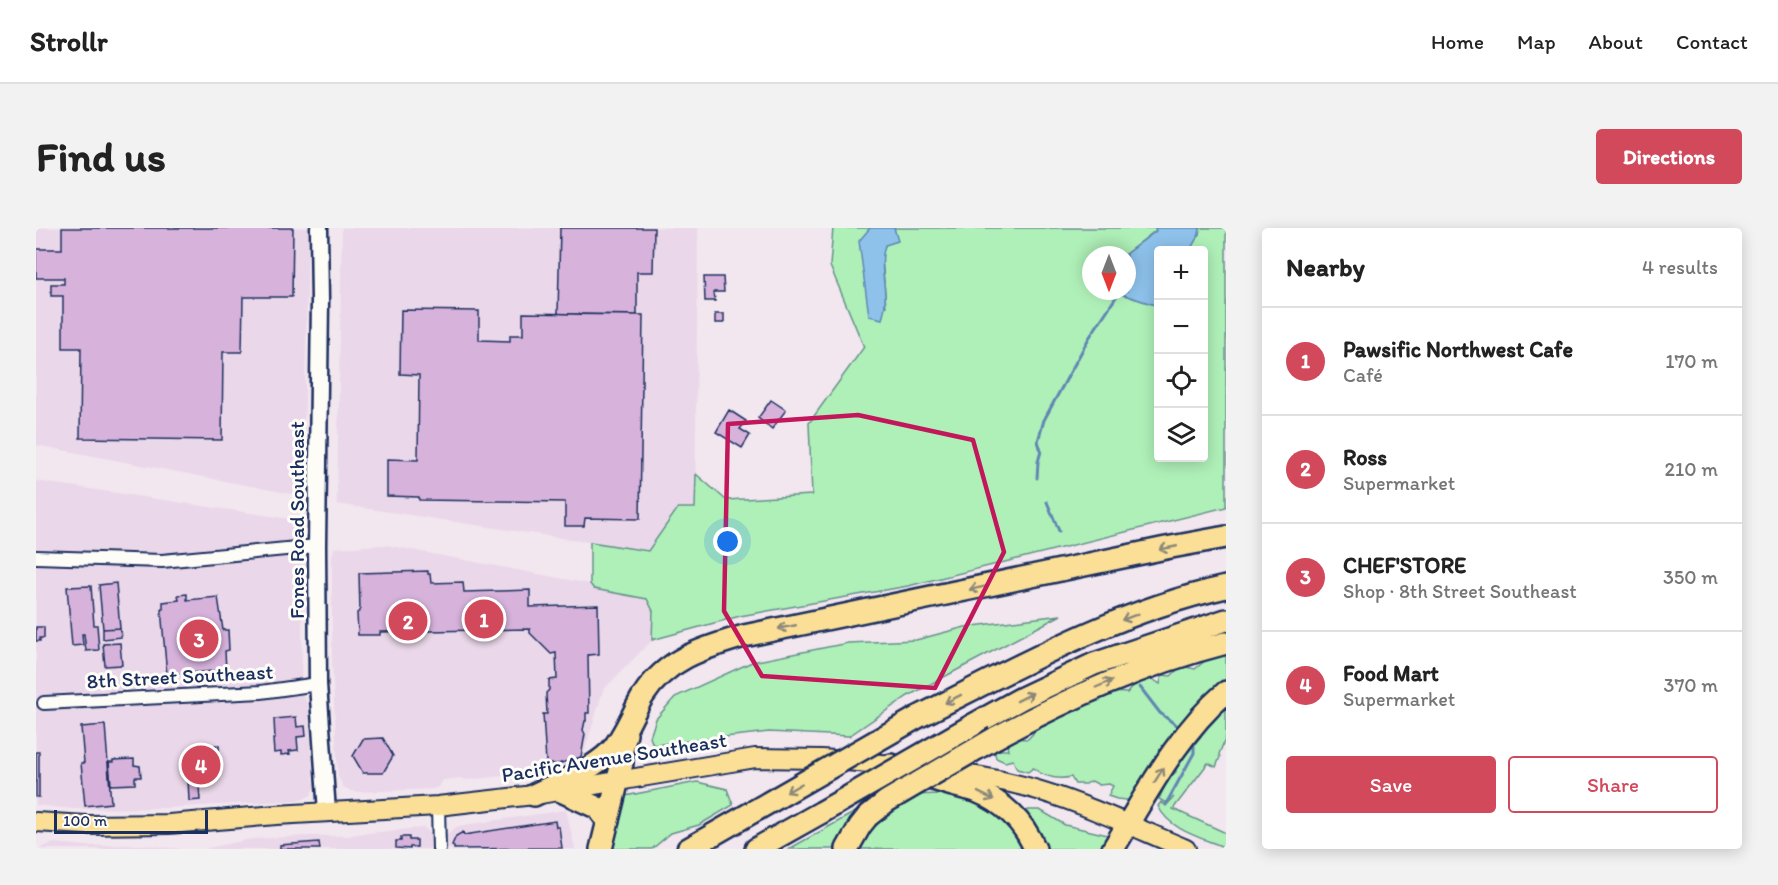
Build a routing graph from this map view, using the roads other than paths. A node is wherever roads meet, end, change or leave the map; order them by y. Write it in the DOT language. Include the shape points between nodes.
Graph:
graph roads {
  1 [pos="319,228"];
  2 [pos="1226,537"];
  3 [pos="316,546"];
  4 [pos="36,557"];
  5 [pos="1226,587"];
  6 [pos="1226,620"];
  7 [pos="1226,643"];
  8 [pos="318,684"];
  9 [pos="1226,692"];
  10 [pos="45,703"];
  11 [pos="629,722"];
  12 [pos="891,765"];
  13 [pos="617,780"];
  14 [pos="559,790"];
  15 [pos="534,795"];
  16 [pos="438,806"];
  17 [pos="327,812"];
  18 [pos="608,821"];
  19 [pos="36,822"];
  20 [pos="1128,825"];
  21 [pos="439,849"];
  22 [pos="601,849"];
  23 [pos="688,849"];
  24 [pos="756,849"];
  25 [pos="847,849"];
  26 [pos="1035,849"];
  27 [pos="1113,849"];
  28 [pos="1186,849"];
  1 -- 3 [label="street, Fones Road Southeast"];
  2 -- 11 [label="highway, one-way" via="705,647 661,673"];
  3 -- 4 [label="street" via="162,561"];
  3 -- 8 [label="street, Fones Road Southeast"];
  5 -- 23 [label="highway, one-way, bridge" via="1134,615 1064,644 918,717"];
  24 -- 6 [label="highway, one-way, bridge" via="1022,698 1094,664"];
  25 -- 7 [label="highway, one-way, bridge" via="856,831 877,808 995,738 1147,666"];
  8 -- 10 [label="street, 8th Street Southeast" via="255,693"];
  8 -- 17 [label="street, Fones Road Southeast"];
  20 -- 9 [label="highway, one-way" via="1185,736"];
  11 -- 13 [label="highway"];
  11 -- 15 [label="highway" via="612,750 590,768"];
  12 -- 13 [label="main road, Pacific Avenue Southeast" via="761,757"];
  12 -- 20 [label="main road, Pacific Avenue Southeast" via="1016,784"];
  12 -- 26 [label="highway, one-way" via="993,799 1018,820"];
  13 -- 14 [label="main road, Pacific Avenue Southeast"];
  13 -- 18 [label="highway"];
  14 -- 15 [label="main road, Pacific Avenue Southeast"];
  14 -- 18 [label="highway" via="598,808"];
  15 -- 16 [label="main road, Pacific Avenue Southeast"];
  16 -- 17 [label="main road, Pacific Avenue Southeast"];
  16 -- 21 [label="street"];
  17 -- 19 [label="main road, Pacific Avenue Southeast" via="169,824"];
  18 -- 22 [label="highway"];
  20 -- 27 [label="highway"];
  20 -- 28 [label="main road, Pacific Avenue Southeast"];
}
